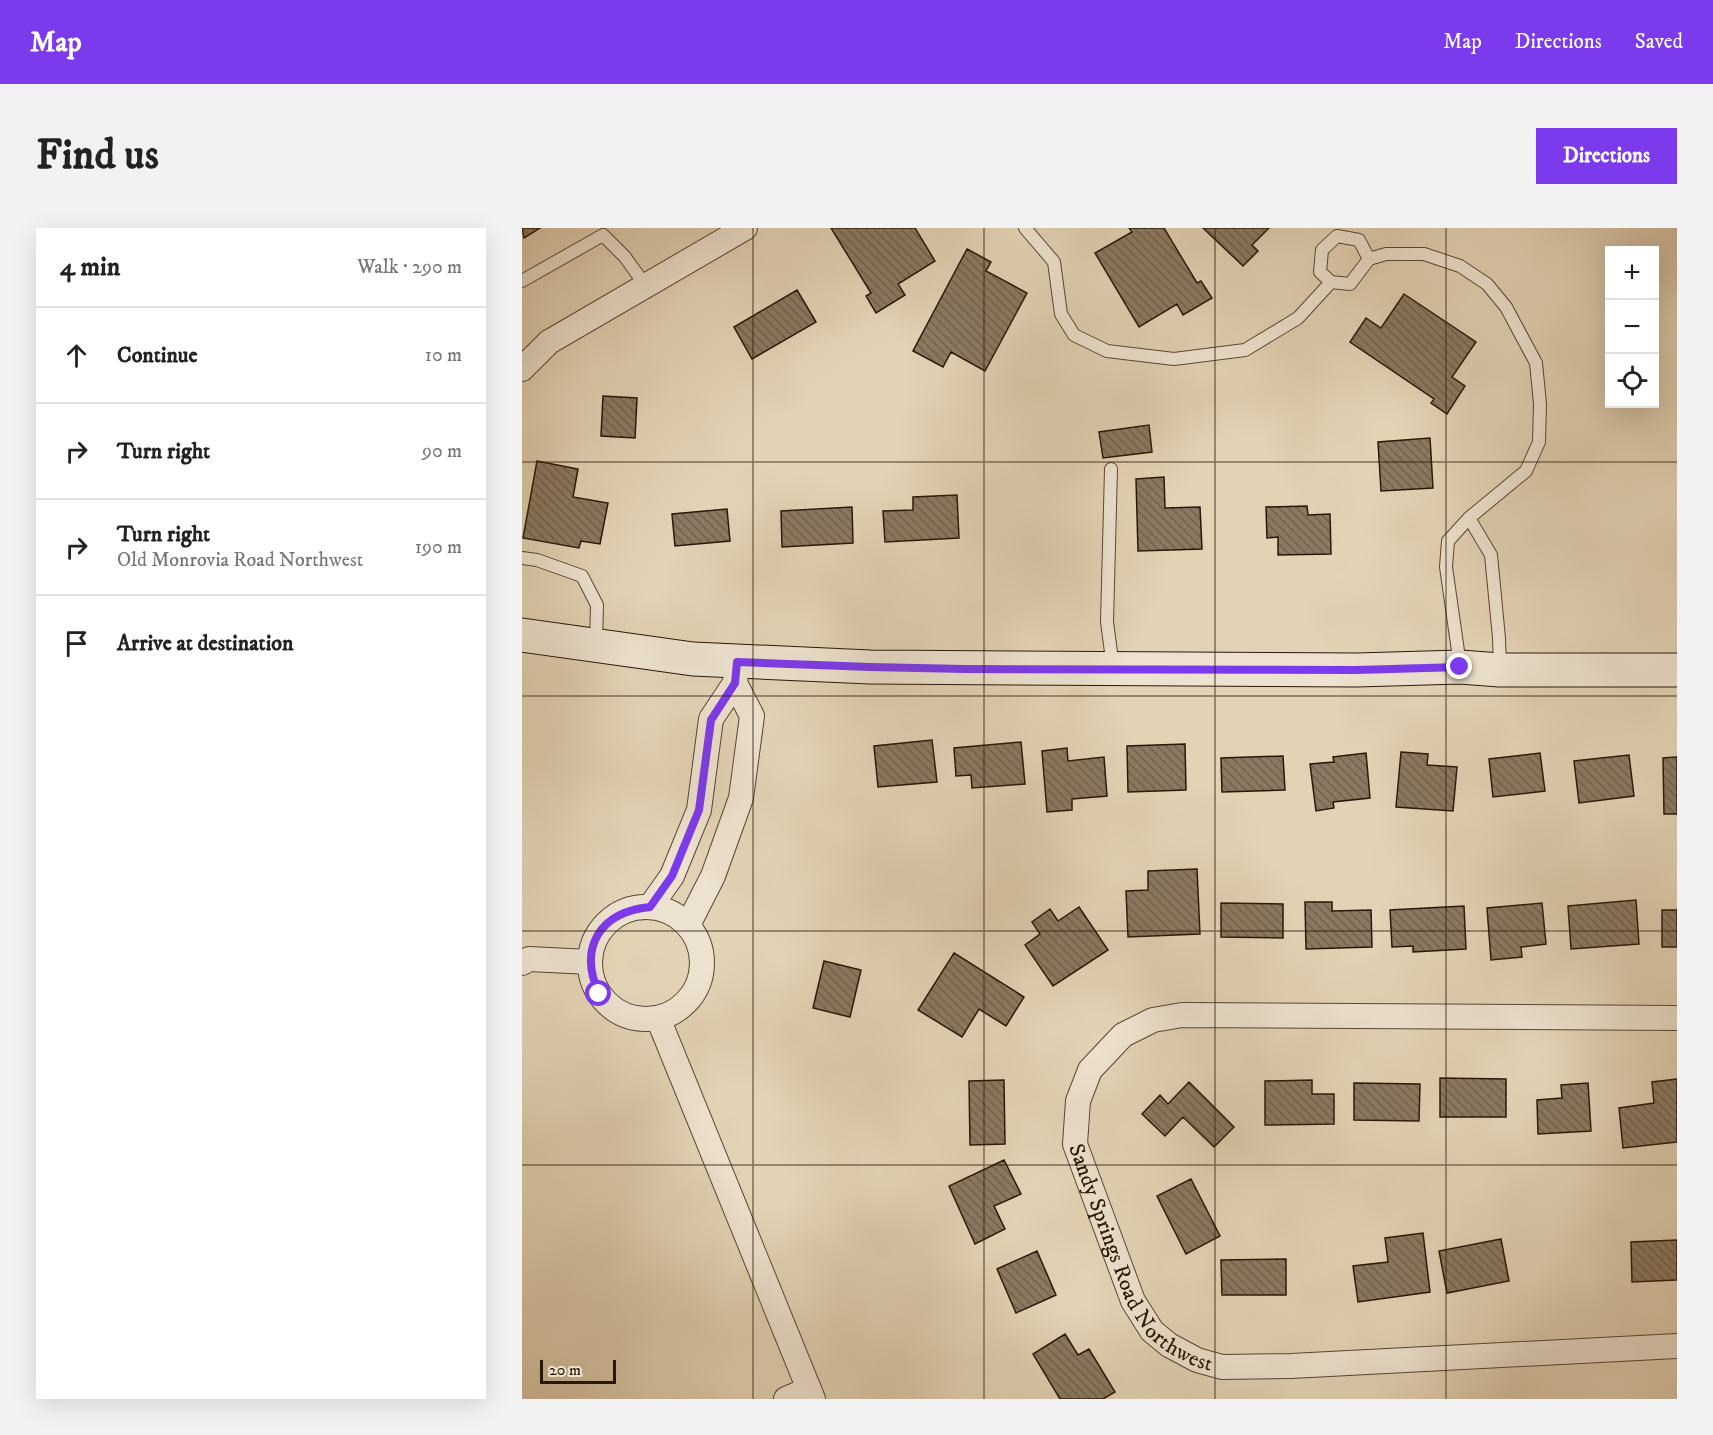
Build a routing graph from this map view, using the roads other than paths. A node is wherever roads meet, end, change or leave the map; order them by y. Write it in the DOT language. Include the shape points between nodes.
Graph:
graph roads {
  1 [pos="745,228"];
  2 [pos="1024,228"];
  3 [pos="1335,232"];
  4 [pos="1369,259"];
  5 [pos="522,281"];
  6 [pos="1331,282"];
  7 [pos="645,285"];
  8 [pos="522,369"];
  9 [pos="1111,469"];
  10 [pos="1469,518"];
  11 [pos="522,558"];
  12 [pos="522,635"];
  13 [pos="596,645"];
  14 [pos="1460,667"];
  15 [pos="1113,668"];
  16 [pos="1500,670"];
  17 [pos="1677,670"];
  18 [pos="736,672"];
  19 [pos="650,907"];
  20 [pos="688,925"];
  21 [pos="590,962"];
  22 [pos="522,963"];
  23 [pos="658,1018"];
  24 [pos="1677,1018"];
  25 [pos="1677,1346"];
  26 [pos="811,1394"];
  27 [pos="786,1399"];
  1 -- 7 [label="street"];
  2 -- 6 [label="lane" via="1054,262 1061,314 1074,335 1107,351 1174,359 1245,350 1298,318"];
  3 -- 4 [label="lane" via="1359,240"];
  3 -- 6 [label="lane" via="1322,250 1320,272"];
  4 -- 6 [label="lane" via="1350,284"];
  4 -- 10 [label="lane" via="1386,254 1424,254 1460,266 1488,284 1506,307 1536,363 1539,442 1526,471"];
  5 -- 7 [label="lane" via="603,235 625,256"];
  7 -- 8 [label="street" via="549,342"];
  9 -- 15 [label="lane" via="1107,622"];
  10 -- 14 [label="lane" via="1448,541 1446,567"];
  10 -- 16 [label="lane" via="1491,555"];
  11 -- 13 [label="lane" via="582,576 597,604"];
  12 -- 13 [label="street"];
  13 -- 18 [label="street" via="693,659"];
  14 -- 15 [label="street"];
  14 -- 16 [label="street"];
  15 -- 18 [label="street"];
  16 -- 17 [label="street"];
  18 -- 19 [label="street" via="711,720 699,810 672,876"];
  18 -- 20 [label="street" via="752,716 741,798 713,876"];
  19 -- 20 [label="street" via="677,916"];
  19 -- 21 [label="street" via="615,916 593,944"];
  20 -- 23 [label="street" via="702,954 697,987 687,1001"];
  21 -- 22 [label="street" via="529,959"];
  21 -- 23 [label="street" via="599,994 611,1006 625,1015"];
  23 -- 26 [label="street"];
  24 -- 25 [label="street, Sandy Springs Road Northwest" via="1182,1015 1154,1020 1123,1035 1090,1070 1078,1101 1075,1144 1133,1301 1152,1331 1197,1360 1222,1367 1291,1366"];
  26 -- 27 [label="street"];
}
